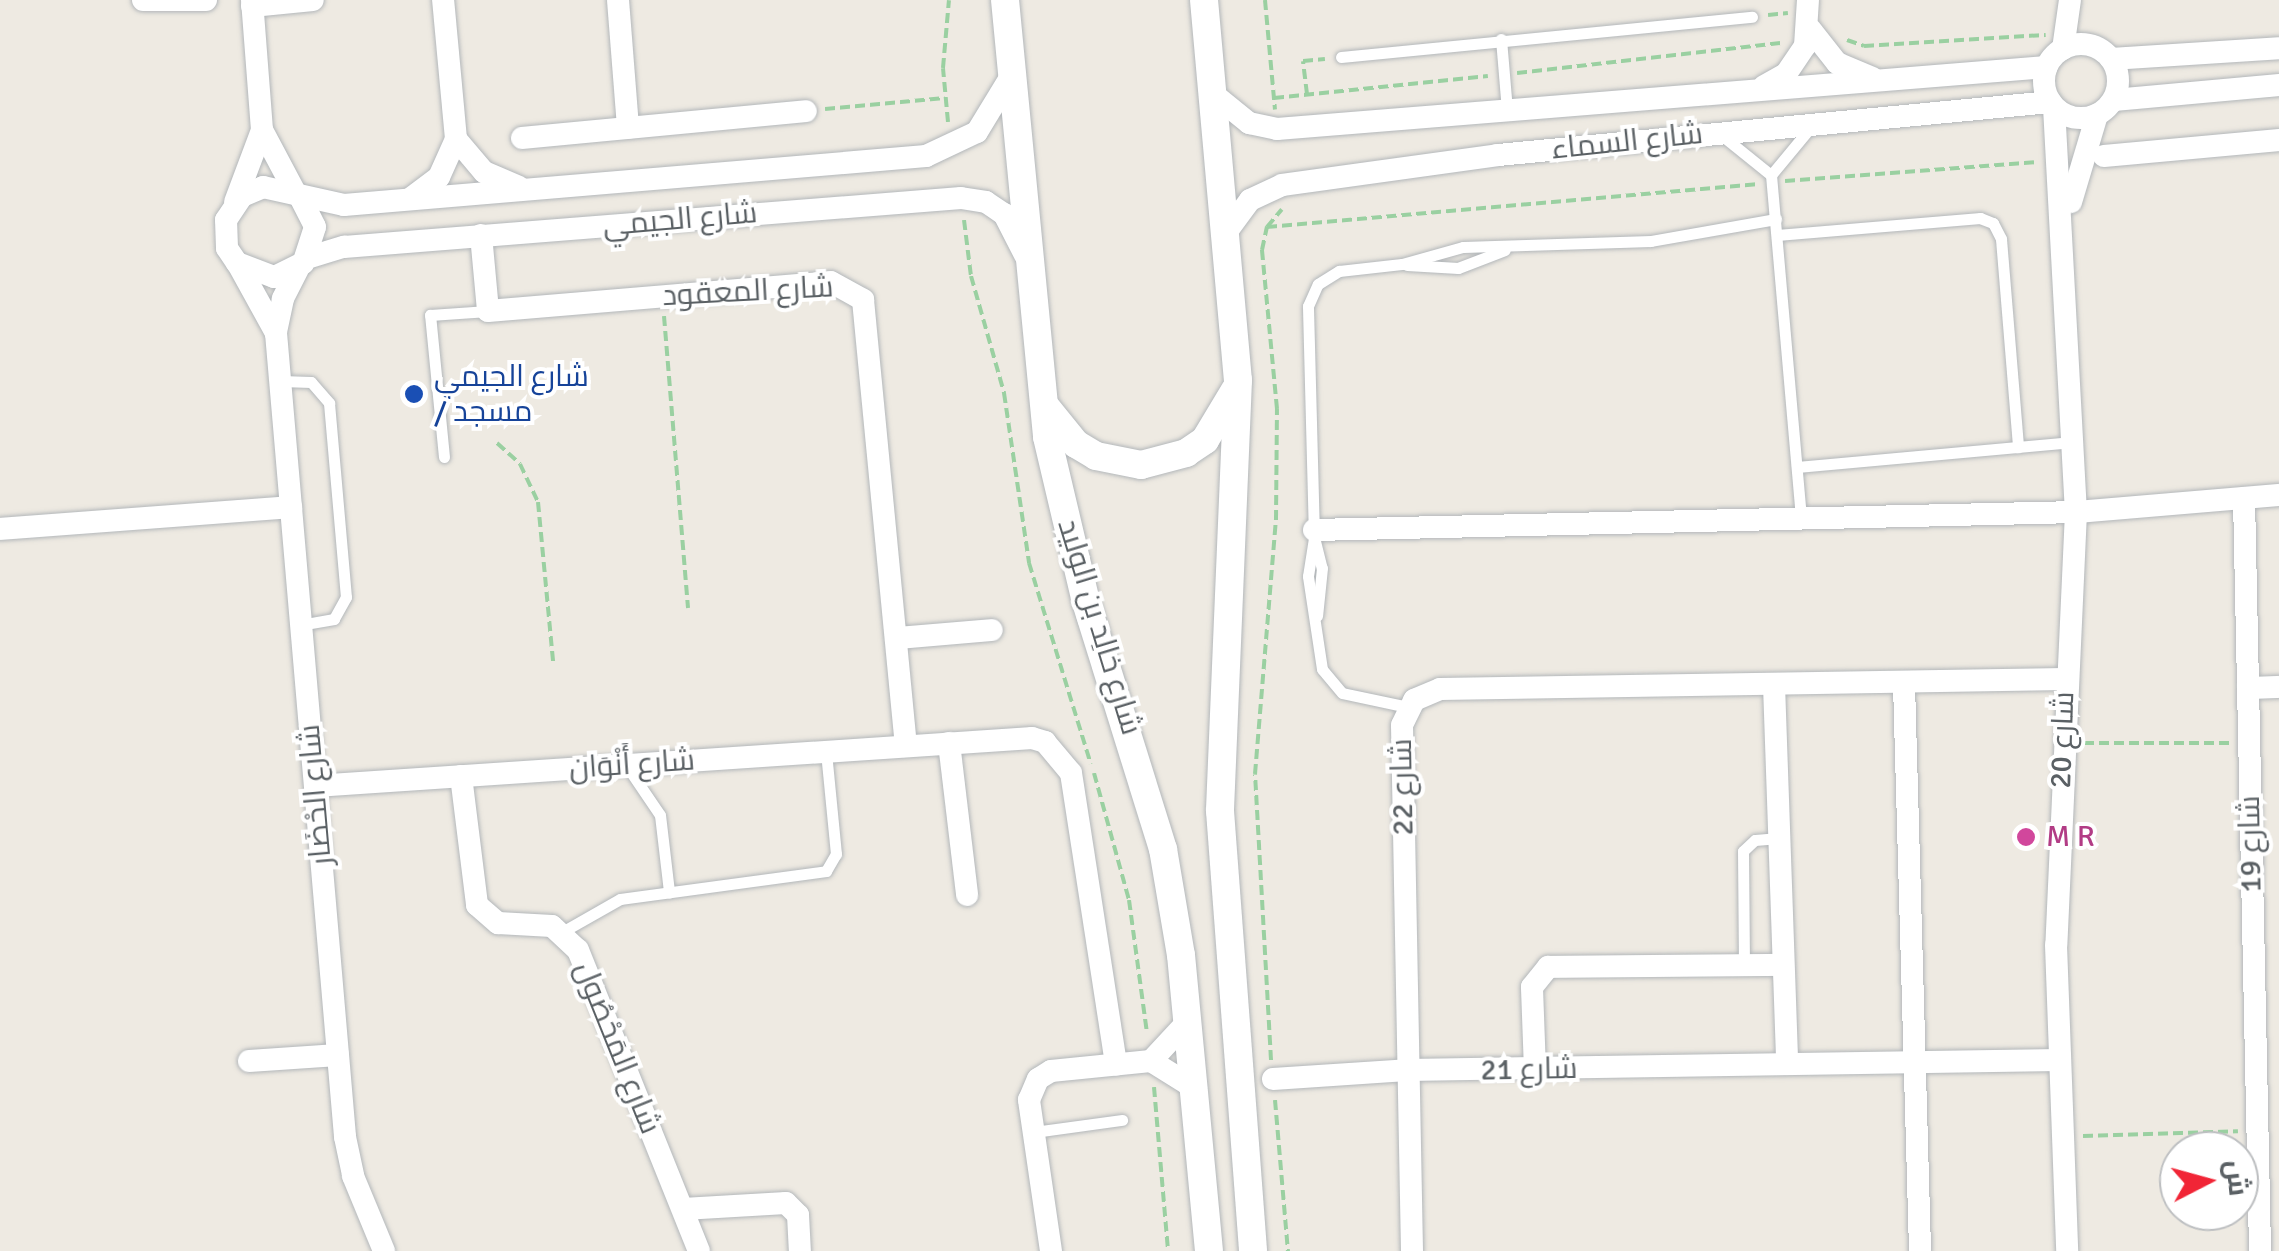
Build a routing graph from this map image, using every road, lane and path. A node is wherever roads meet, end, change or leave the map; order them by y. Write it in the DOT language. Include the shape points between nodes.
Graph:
graph roads {
  1 [pos="144,0"];
  2 [pos="206,0"];
  3 [pos="312,0"];
  4 [pos="443,0"];
  5 [pos="618,0"];
  6 [pos="949,0"];
  7 [pos="1006,0"];
  8 [pos="1204,0"];
  9 [pos="1265,0"];
  10 [pos="1808,0"];
  11 [pos="2070,0"];
  12 [pos="2080,0"];
  13 [pos="252,3"];
  14 [pos="1752,17"];
  15 [pos="1797,32"];
  16 [pos="1837,33"];
  17 [pos="1501,39"];
  18 [pos="2054,42"];
  19 [pos="2089,45"];
  20 [pos="2279,48"];
  21 [pos="1340,57"];
  22 [pos="2111,59"];
  23 [pos="2047,67"];
  24 [pos="1504,74"];
  25 [pos="1012,76"];
  26 [pos="1880,80"];
  27 [pos="2279,85"];
  28 [pos="1755,90"];
  29 [pos="1212,93"];
  30 [pos="1307,94"];
  31 [pos="944,98"];
  32 [pos="1274,98"];
  33 [pos="2052,104"];
  34 [pos="2105,108"];
  35 [pos="1507,110"];
  36 [pos="806,111"];
  37 [pos="1818,122"];
  38 [pos="628,128"];
  39 [pos="1276,128"];
  40 [pos="262,130"];
  41 [pos="1713,133"];
  42 [pos="522,138"];
  43 [pos="456,139"];
  44 [pos="2279,140"];
  45 [pos="952,148"];
  46 [pos="2104,156"];
  47 [pos="2050,161"];
  48 [pos="1771,178"];
  49 [pos="1282,185"];
  50 [pos="524,188"];
  51 [pos="299,196"];
  52 [pos="960,198"];
  53 [pos="406,201"];
  54 [pos="234,204"];
  55 [pos="1776,220"];
  56 [pos="1267,227"];
  57 [pos="2064,229"];
  58 [pos="1225,234"];
  59 [pos="481,236"];
  60 [pos="1777,236"];
  61 [pos="1507,250"];
  62 [pos="1026,255"];
  63 [pos="237,263"];
  64 [pos="303,263"];
  65 [pos="1402,264"];
  66 [pos="662,296"];
  67 [pos="488,310"];
  68 [pos="276,333"];
  69 [pos="280,380"];
  70 [pos="1238,380"];
  71 [pos="1039,386"];
  72 [pos="2070,442"];
  73 [pos="497,444"];
  74 [pos="2018,447"];
  75 [pos="444,457"];
  76 [pos="1797,467"];
  77 [pos="2279,495"];
  78 [pos="2244,498"];
  79 [pos="291,507"];
  80 [pos="2076,512"];
  81 [pos="1801,520"];
  82 [pos="0,529"];
  83 [pos="1314,534"];
  84 [pos="688,608"];
  85 [pos="301,625"];
  86 [pos="992,630"];
  87 [pos="897,638"];
  88 [pos="553,662"];
  89 [pos="2065,679"];
  90 [pos="1904,684"];
  91 [pos="1774,685"];
  92 [pos="2279,687"];
  93 [pos="2248,688"];
  94 [pos="1408,707"];
  95 [pos="949,743"];
  96 [pos="2063,743"];
  97 [pos="2249,743"];
  98 [pos="906,746"];
  99 [pos="826,752"];
  100 [pos="626,765"];
  101 [pos="461,776"];
  102 [pos="315,786"];
  103 [pos="1779,838"];
  104 [pos="669,892"];
  105 [pos="968,895"];
  106 [pos="562,932"];
  107 [pos="1784,965"];
  108 [pos="1744,966"];
  109 [pos="1188,1020"];
  110 [pos="1236,1038"];
  111 [pos="338,1055"];
  112 [pos="2060,1060"];
  113 [pos="249,1061"];
  114 [pos="1151,1061"];
  115 [pos="1914,1061"];
  116 [pos="1116,1064"];
  117 [pos="1786,1064"];
  118 [pos="1406,1070"];
  119 [pos="1535,1070"];
  120 [pos="1273,1079"];
  121 [pos="1196,1089"];
  122 [pos="1242,1116"];
  123 [pos="1122,1120"];
  124 [pos="2257,1130"];
  125 [pos="1034,1132"];
  126 [pos="2063,1137"];
  127 [pos="683,1209"];
  128 [pos="384,1251"];
  129 [pos="700,1251"];
  130 [pos="800,1251"];
  131 [pos="1050,1251"];
  132 [pos="1168,1251"];
  133 [pos="1209,1251"];
  134 [pos="1254,1251"];
  135 [pos="1288,1251"];
  136 [pos="1412,1251"];
  137 [pos="1920,1251"];
  138 [pos="2066,1251"];
  139 [pos="2260,1251"];
  1 -- 2 [label="street"];
  3 -- 13 [label="street"];
  4 -- 43 [label="street"];
  5 -- 38 [label="street"];
  6 -- 31 [label="path"];
  7 -- 25 [label="street, شارع خالِد بن الوليد"];
  8 -- 29 [label="street"];
  9 -- 32 [label="path"];
  10 -- 15 [label="street"];
  11 -- 18 [label="street"];
  12 -- 19 [label="street"];
  13 -- 40 [label="street"];
  14 -- 15 [label="path" via="1791,12"];
  14 -- 17 [label="lane"];
  15 -- 24 [label="path" via="1770,45"];
  15 -- 26 [label="street" via="1837,63"];
  15 -- 28 [label="street" via="1786,74"];
  16 -- 18 [label="path" via="1864,46"];
  17 -- 21 [label="lane"];
  17 -- 24 [label="lane"];
  18 -- 19 [label="street"];
  18 -- 23 [label="street"];
  19 -- 22 [label="street"];
  20 -- 22 [label="street"];
  21 -- 30 [label="path" via="1303,62"];
  22 -- 34 [label="street" via="2118,79"];
  23 -- 26 [label="street, شارع السماء"];
  23 -- 33 [label="street"];
  24 -- 30 [label="path"];
  24 -- 35 [label="lane"];
  25 -- 45 [label="street" via="986,122"];
  25 -- 62 [label="street, شارع خالِد بن الوليد"];
  26 -- 28 [label="street, شارع السماء"];
  27 -- 34 [label="street"];
  28 -- 35 [label="street, شارع السماء"];
  29 -- 39 [label="street, شارع السماء" via="1249,122"];
  29 -- 58 [label="street"];
  30 -- 32 [label="path"];
  31 -- 36 [label="path"];
  31 -- 45 [label="path"];
  32 -- 39 [label="path"];
  33 -- 34 [label="street" via="2078,119"];
  33 -- 37 [label="street, شارع السماء"];
  33 -- 57 [label="street, شارع 20"];
  34 -- 57 [label="street, شارع 20"];
  35 -- 39 [label="street, شارع السماء"];
  36 -- 38 [label="street"];
  37 -- 41 [label="street, شارع السماء"];
  37 -- 48 [label="lane"];
  38 -- 42 [label="street"];
  40 -- 51 [label="street"];
  40 -- 54 [label="street"];
  41 -- 48 [label="lane" via="1739,145"];
  41 -- 49 [label="street, شارع السماء"];
  43 -- 50 [label="street" via="484,172"];
  43 -- 53 [label="street" via="439,177"];
  44 -- 46 [label="street"];
  45 -- 50 [label="street, شارع الجيمي" via="789,171"];
  47 -- 48 [label="path"];
  48 -- 55 [label="lane"];
  48 -- 56 [label="path"];
  49 -- 56 [label="path" via="1283,208"];
  49 -- 58 [label="street, شارع السماء" via="1250,200"];
  50 -- 53 [label="street, شارع الجيمي"];
  51 -- 53 [label="street, شارع الجيمي" via="344,205"];
  51 -- 54 [label="street" via="263,186"];
  51 -- 64 [label="street" via="316,227"];
  52 -- 59 [label="street, شارع الجيمي"];
  52 -- 62 [label="street, شارع الجيمي" via="986,202 1004,214"];
  52 -- 114 [label="path" via="971,276 1004,393 1029,563 1129,900"];
  54 -- 63 [label="street" via="224,230"];
  55 -- 60 [label="lane"];
  55 -- 61 [label="lane" via="1651,242"];
  56 -- 120 [label="path" via="1262,250 1277,410 1276,520 1255,774"];
  57 -- 72 [label="street, شارع 20"];
  58 -- 70 [label="street"];
  59 -- 64 [label="street, شارع الجيمي" via="344,247"];
  59 -- 67 [label="street"];
  60 -- 74 [label="lane" via="1980,218 1993,223 2001,239"];
  60 -- 76 [label="lane"];
  61 -- 65 [label="lane" via="1462,247"];
  61 -- 65 [label="lane" via="1458,268"];
  62 -- 71 [label="street, شارع خالِد بن الوليد"];
  63 -- 64 [label="street" via="260,277"];
  63 -- 68 [label="street, شارع الحْضَار"];
  64 -- 68 [label="street, شارع الحْضَار" via="282,299"];
  65 -- 83 [label="lane" via="1332,274 1310,298"];
  66 -- 67 [label="street, شارع المعقود"];
  66 -- 84 [label="path"];
  66 -- 87 [label="street, شارع المعقود" via="830,282 863,300"];
  67 -- 75 [label="lane, شارع المعقود" via="430,316"];
  68 -- 69 [label="street, شارع الحْضَار"];
  69 -- 79 [label="street, شارع الحْضَار"];
  69 -- 85 [label="lane" via="311,382 329,403 346,597 334,619"];
  70 -- 71 [label="street" via="1205,440 1186,454 1141,465 1107,460 1076,444 1053,418"];
  70 -- 110 [label="street" via="1237,521 1220,758"];
  71 -- 109 [label="street, شارع خالِد بن الوليد" via="1086,602 1163,850"];
  72 -- 74 [label="lane"];
  72 -- 80 [label="street, شارع 20"];
  73 -- 88 [label="path" via="520,464 538,502"];
  74 -- 76 [label="lane"];
  76 -- 81 [label="lane"];
  77 -- 78 [label="street"];
  78 -- 80 [label="street"];
  78 -- 93 [label="street, شارع 19"];
  79 -- 82 [label="street"];
  79 -- 85 [label="street, شارع الحْضَار"];
  80 -- 81 [label="street"];
  80 -- 89 [label="street, شارع 20"];
  81 -- 83 [label="street"];
  83 -- 94 [label="lane" via="1308,576 1329,683 1349,696"];
  85 -- 102 [label="street, شارع الحْضَار"];
  86 -- 87 [label="street"];
  87 -- 98 [label="street, شارع المعقود"];
  89 -- 90 [label="street, شارع 22"];
  89 -- 96 [label="street, شارع 20"];
  90 -- 91 [label="street, شارع 22"];
  90 -- 115 [label="street"];
  91 -- 94 [label="street, شارع 22" via="1440,689"];
  91 -- 103 [label="street"];
  92 -- 93 [label="street"];
  93 -- 97 [label="street, شارع 19"];
  94 -- 118 [label="street, شارع 22" via="1402,725"];
  95 -- 98 [label="street, شارع أَنْوَان"];
  95 -- 105 [label="street"];
  95 -- 116 [label="street, شارع أَنْوَان" via="1032,738 1066,760"];
  96 -- 97 [label="path"];
  96 -- 112 [label="street, شارع 20" via="2056,945"];
  97 -- 124 [label="street, شارع 19"];
  98 -- 99 [label="street, شارع أَنْوَان"];
  99 -- 100 [label="street, شارع أَنْوَان"];
  99 -- 104 [label="lane" via="836,854 831,867"];
  100 -- 101 [label="street, شارع أَنْوَان"];
  100 -- 104 [label="lane" via="660,816"];
  101 -- 102 [label="street, شارع أَنْوَان"];
  101 -- 106 [label="street, شارع المَحْصُول" via="474,895 482,913 498,923 542,922"];
  102 -- 111 [label="street, شارع الحْضَار"];
  103 -- 107 [label="street"];
  103 -- 108 [label="lane" via="1755,840 1742,851"];
  104 -- 106 [label="lane" via="610,902"];
  106 -- 127 [label="street, شارع المَحْصُول" via="592,980"];
  107 -- 108 [label="street"];
  107 -- 117 [label="street"];
  108 -- 119 [label="street" via="1548,967 1532,987"];
  109 -- 114 [label="street"];
  109 -- 121 [label="street, شارع خالِد بن الوليد"];
  110 -- 120 [label="street"];
  110 -- 122 [label="street"];
  111 -- 113 [label="street"];
  111 -- 128 [label="street, شارع الحْضَار" via="348,1157"];
  112 -- 115 [label="street, شارع 21"];
  112 -- 126 [label="street, شارع 20"];
  114 -- 116 [label="street"];
  114 -- 121 [label="street"];
  114 -- 132 [label="path"];
  115 -- 117 [label="street, شارع 21"];
  115 -- 137 [label="street"];
  116 -- 125 [label="street" via="1038,1079 1029,1100"];
  117 -- 119 [label="street, شارع 21"];
  118 -- 119 [label="street, شارع 21"];
  118 -- 120 [label="street, شارع 21"];
  118 -- 136 [label="street, شارع 22"];
  120 -- 122 [label="street"];
  120 -- 135 [label="path"];
  121 -- 133 [label="street, شارع خالِد بن الوليد"];
  122 -- 134 [label="street"];
  123 -- 125 [label="lane"];
  124 -- 126 [label="path"];
  124 -- 139 [label="street, شارع 19"];
  125 -- 131 [label="street"];
  126 -- 138 [label="street, شارع 20"];
  127 -- 129 [label="street, شارع المَحْصُول"];
  127 -- 130 [label="street" via="786,1204 798,1216"];
}
